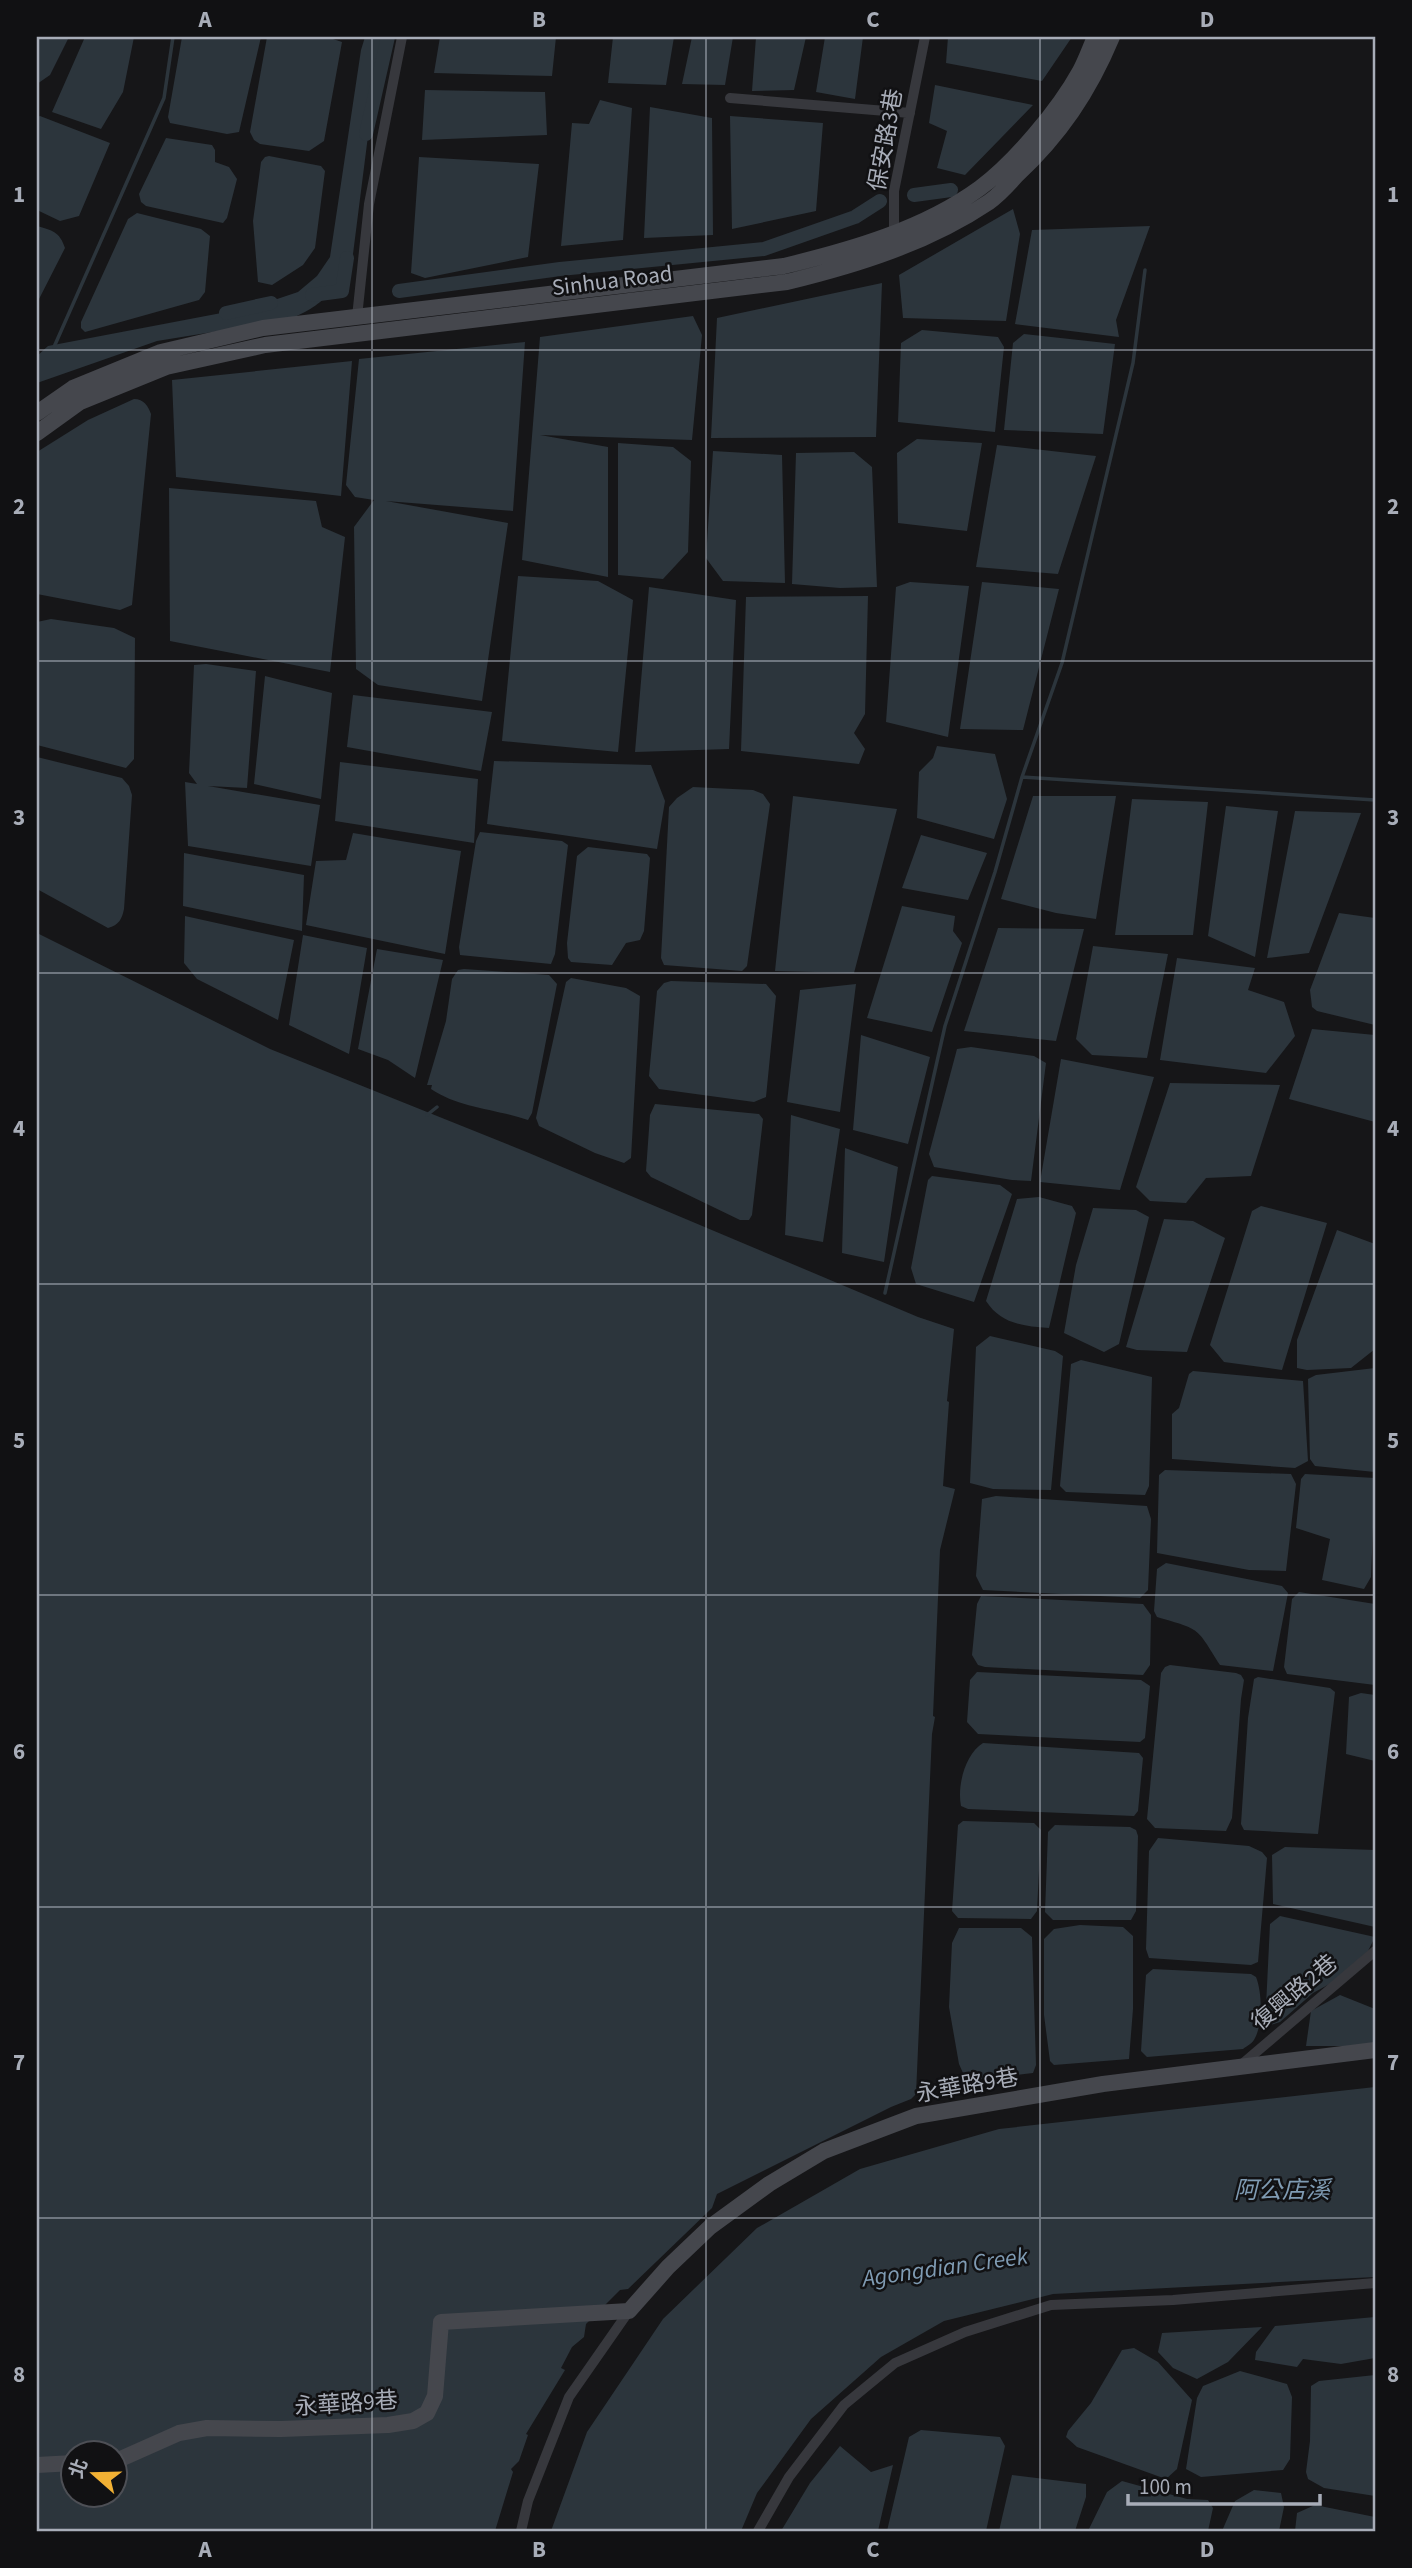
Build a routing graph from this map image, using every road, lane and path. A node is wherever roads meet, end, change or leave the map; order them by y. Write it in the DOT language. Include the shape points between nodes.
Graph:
graph roads {
  1 [pos="402,37"];
  2 [pos="925,37"];
  3 [pos="1094,37"];
  4 [pos="1112,37"];
  5 [pos="730,98"];
  6 [pos="910,113"];
  7 [pos="896,231"];
  8 [pos="890,251"];
  9 [pos="357,317"];
  10 [pos="37,413"];
  11 [pos="37,433"];
  12 [pos="1375,1951"];
  13 [pos="1375,2050"];
  14 [pos="1241,2066"];
  15 [pos="1375,2283"];
  16 [pos="629,2311"];
  17 [pos="130,2455"];
  18 [pos="60,2464"];
  19 [pos="37,2465"];
  20 [pos="521,2531"];
  21 [pos="758,2531"];
  1 -- 9 [label="street" via="369,204"];
  2 -- 6 [label="street, 保安路3巷"];
  3 -- 7 [label="street, Sinhua Road" via="1080,71 1032,139 981,187"];
  4 -- 8 [label="street, Sinhua Road" via="1094,79 1045,150 990,201"];
  5 -- 6 [label="street"];
  6 -- 7 [label="street, 保安路3巷" via="894,191"];
  7 -- 8 [label="street, 保安路3巷"];
  7 -- 9 [label="street, Sinhua Road" via="847,251 784,266"];
  8 -- 11 [label="street, Sinhua Road" via="852,267 786,282 265,345 166,367 80,402"];
  9 -- 10 [label="street, Sinhua Road" via="263,328 161,352 73,388"];
  12 -- 14 [label="street, 復興路2巷"];
  13 -- 14 [label="street, 永華路9巷"];
  14 -- 16 [label="street, 永華路9巷" via="916,2116 824,2151 710,2227"];
  15 -- 21 [label="street" via="1051,2305 965,2332 895,2363 844,2404 789,2477"];
  16 -- 17 [label="street, 永華路9巷" via="441,2322 435,2396 427,2413 413,2421 281,2429 207,2428 178,2433"];
  16 -- 20 [label="street, 永華路9巷" via="569,2397 528,2501"];
  18 -- 19 [label="street"];
}
